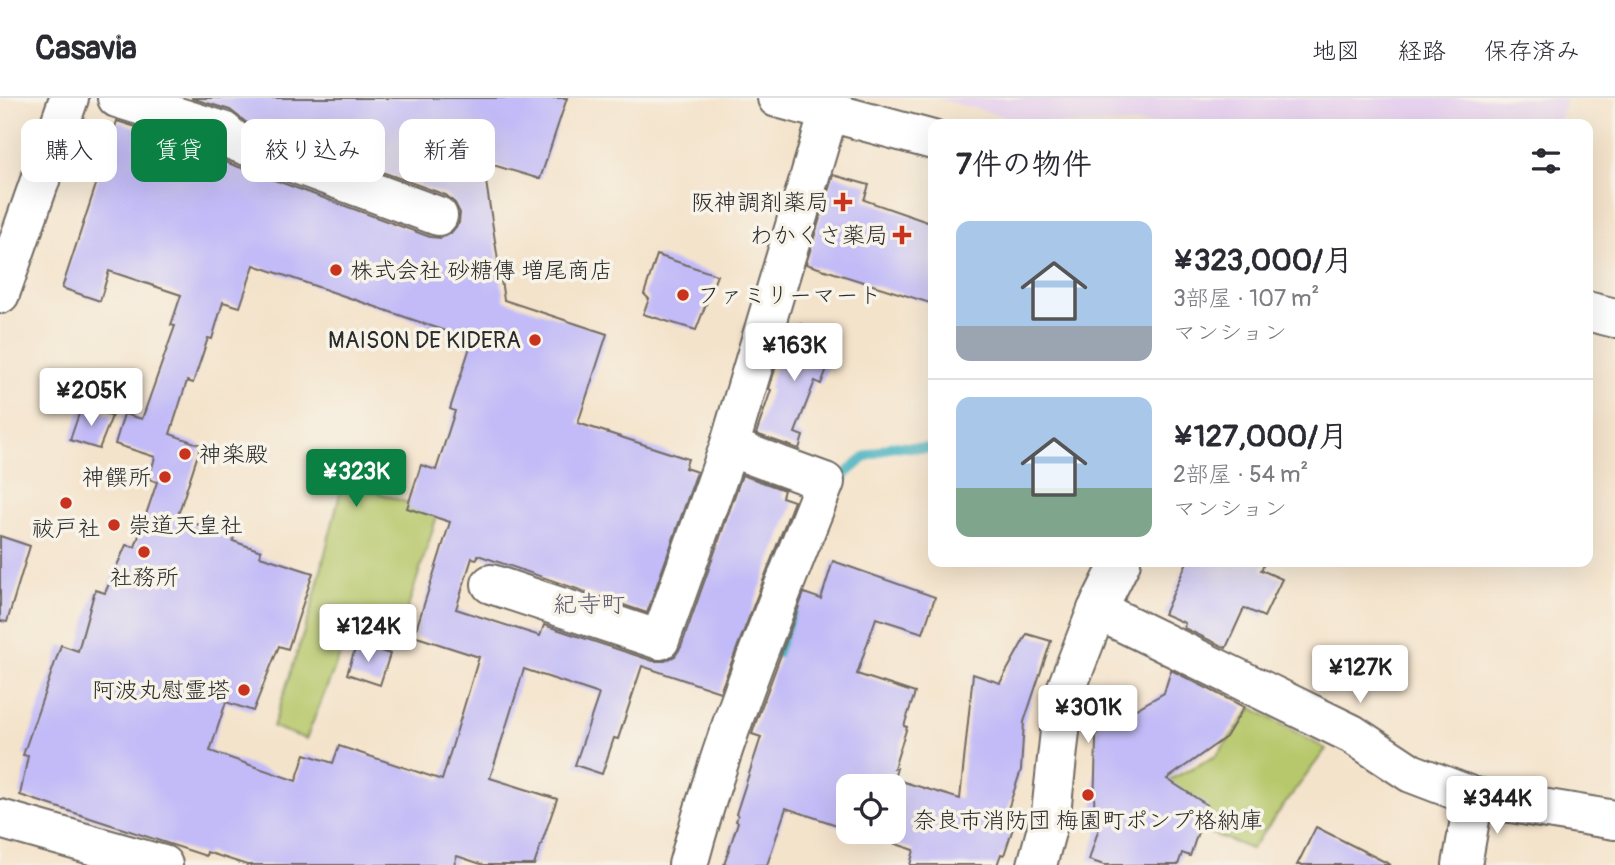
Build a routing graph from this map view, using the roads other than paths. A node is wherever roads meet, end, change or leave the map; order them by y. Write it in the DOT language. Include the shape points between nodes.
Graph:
graph roads {
  1 [pos="69,98"];
  2 [pos="117,98"];
  3 [pos="777,98"];
  4 [pos="829,112"];
  5 [pos="928,139"];
  6 [pos="438,216"];
  7 [pos="0,294"];
  8 [pos="1593,312"];
  9 [pos="1615,318"];
  10 [pos="729,447"];
  11 [pos="1118,567"];
  12 [pos="491,584"];
  13 [pos="1097,610"];
  14 [pos="1474,797"];
  15 [pos="0,819"];
  16 [pos="1615,820"];
  17 [pos="163,865"];
  18 [pos="688,865"];
  19 [pos="1037,865"];
  20 [pos="1462,865"];
  1 -- 7 [label="main road"];
  2 -- 6 [label="main road" via="223,131 236,142"];
  3 -- 4 [label="main road"];
  4 -- 5 [label="main road"];
  4 -- 10 [label="main road"];
  8 -- 9 [label="main road"];
  10 -- 12 [label="main road" via="660,640"];
  10 -- 18 [label="main road" via="825,482 770,620"];
  11 -- 13 [label="main road"];
  13 -- 14 [label="main road" via="1352,734 1411,773"];
  13 -- 19 [label="main road" via="1064,695 1051,813"];
  14 -- 16 [label="main road"];
  14 -- 20 [label="main road"];
  15 -- 17 [label="main road"];
}
